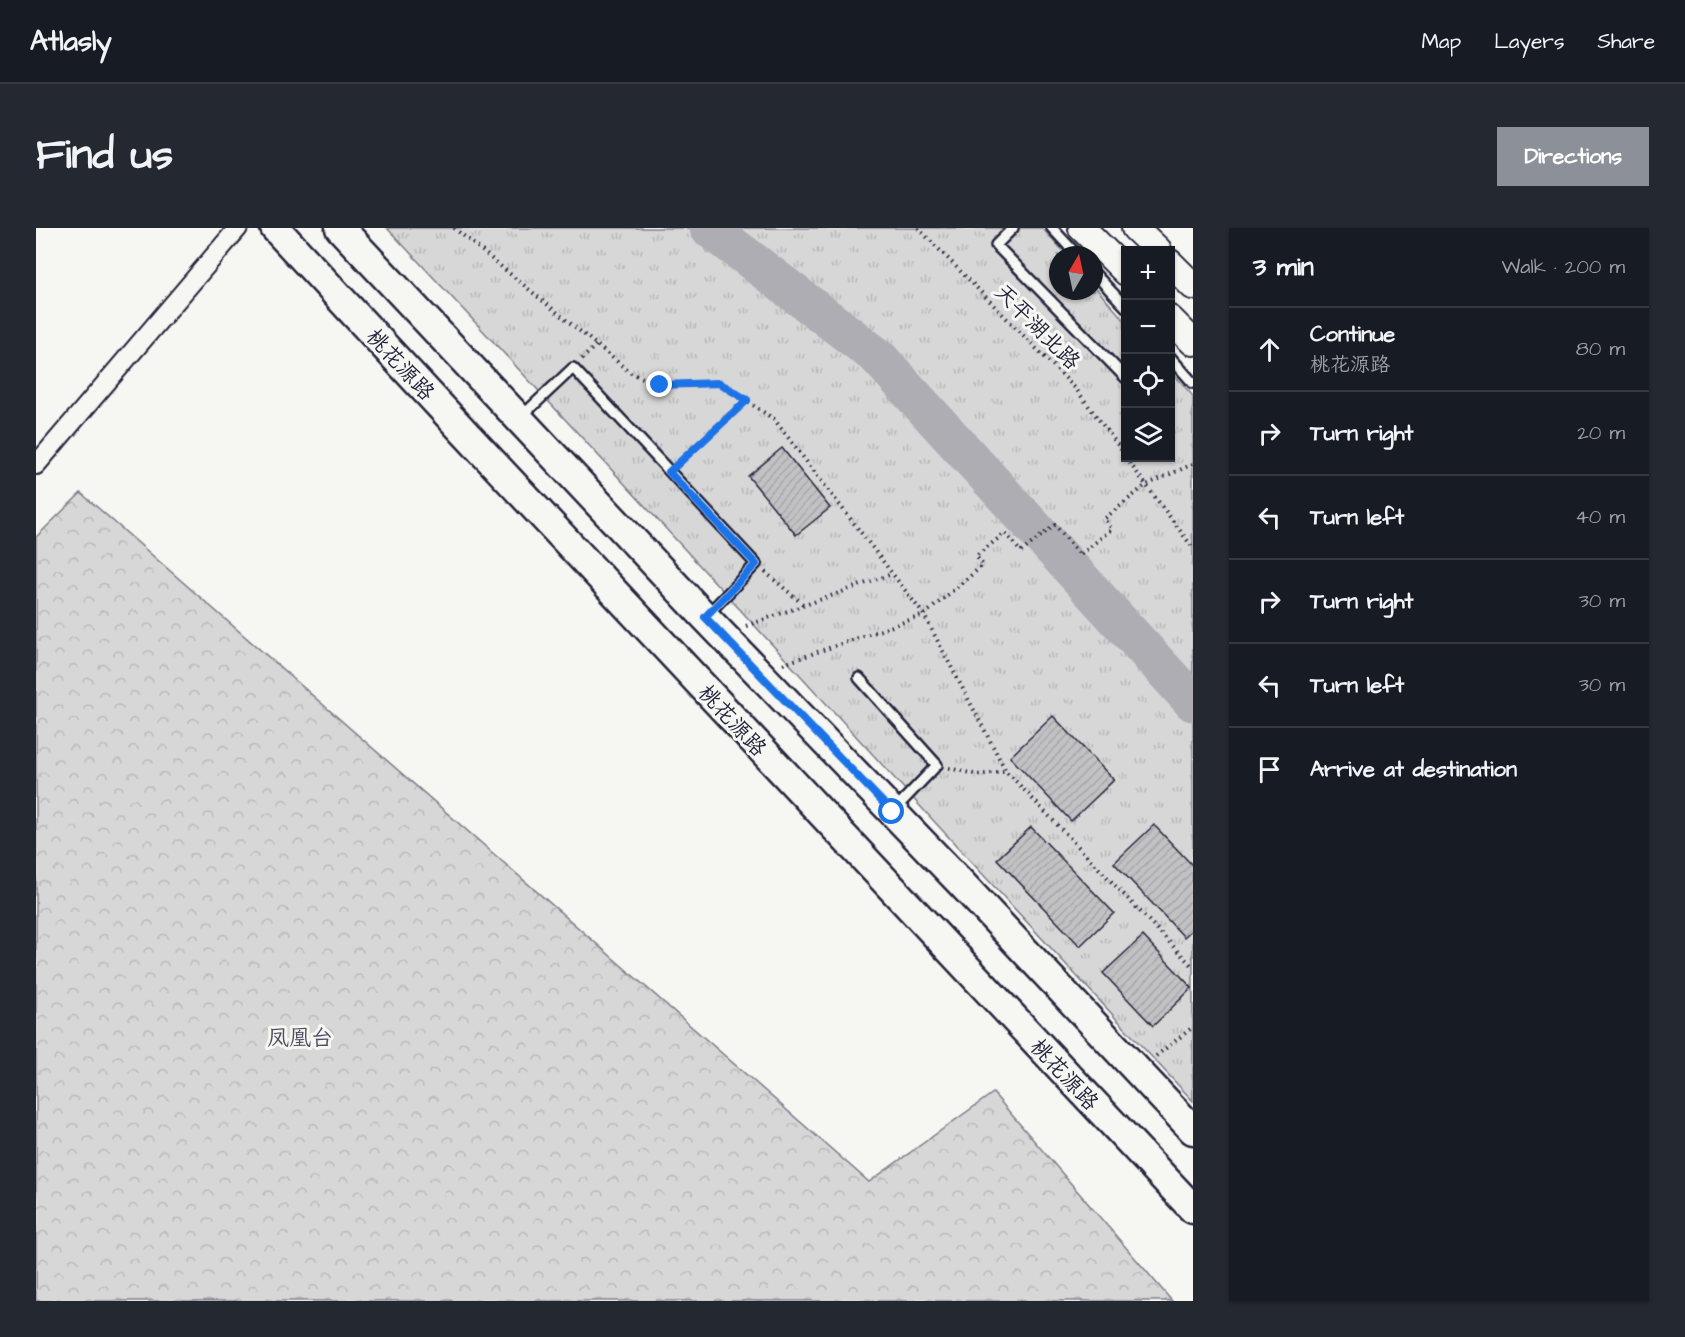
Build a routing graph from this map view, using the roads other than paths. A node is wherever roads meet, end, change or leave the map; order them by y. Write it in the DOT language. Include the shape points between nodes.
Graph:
graph roads {
  1 [pos="238,228"];
  2 [pos="275,228"];
  3 [pos="340,228"];
  4 [pos="1013,228"];
  5 [pos="1052,228"];
  6 [pos="1082,228"];
  7 [pos="1135,228"];
  8 [pos="1069,246"];
  9 [pos="1154,246"];
  10 [pos="1121,268"];
  11 [pos="1175,268"];
  12 [pos="1103,283"];
  13 [pos="1193,286"];
  14 [pos="1121,303"];
  15 [pos="1175,324"];
  16 [pos="1193,342"];
  17 [pos="1175,363"];
  18 [pos="1121,374"];
  19 [pos="1193,383"];
  20 [pos="518,419"];
  21 [pos="36,465"];
  22 [pos="713,626"];
  23 [pos="859,678"];
  24 [pos="892,812"];
  25 [pos="1193,1130"];
  26 [pos="1193,1209"];
  1 -- 21 [label="street"];
  2 -- 26 [label="main road, 桃花源路"];
  3 -- 20 [label="main road"];
  4 -- 18 [label="lane" via="996,245"];
  5 -- 8 [label="lane"];
  6 -- 10 [label="main road"];
  7 -- 9 [label="main road"];
  11 -- 13 [label="main road"];
  12 -- 14 [label="lane"];
  15 -- 16 [label="main road"];
  17 -- 19 [label="lane"];
  20 -- 22 [label="main road"];
  20 -- 22 [label="lane" via="573,368 756,564"];
  22 -- 24 [label="main road"];
  23 -- 24 [label="lane" via="937,765"];
  24 -- 25 [label="main road"];
}
